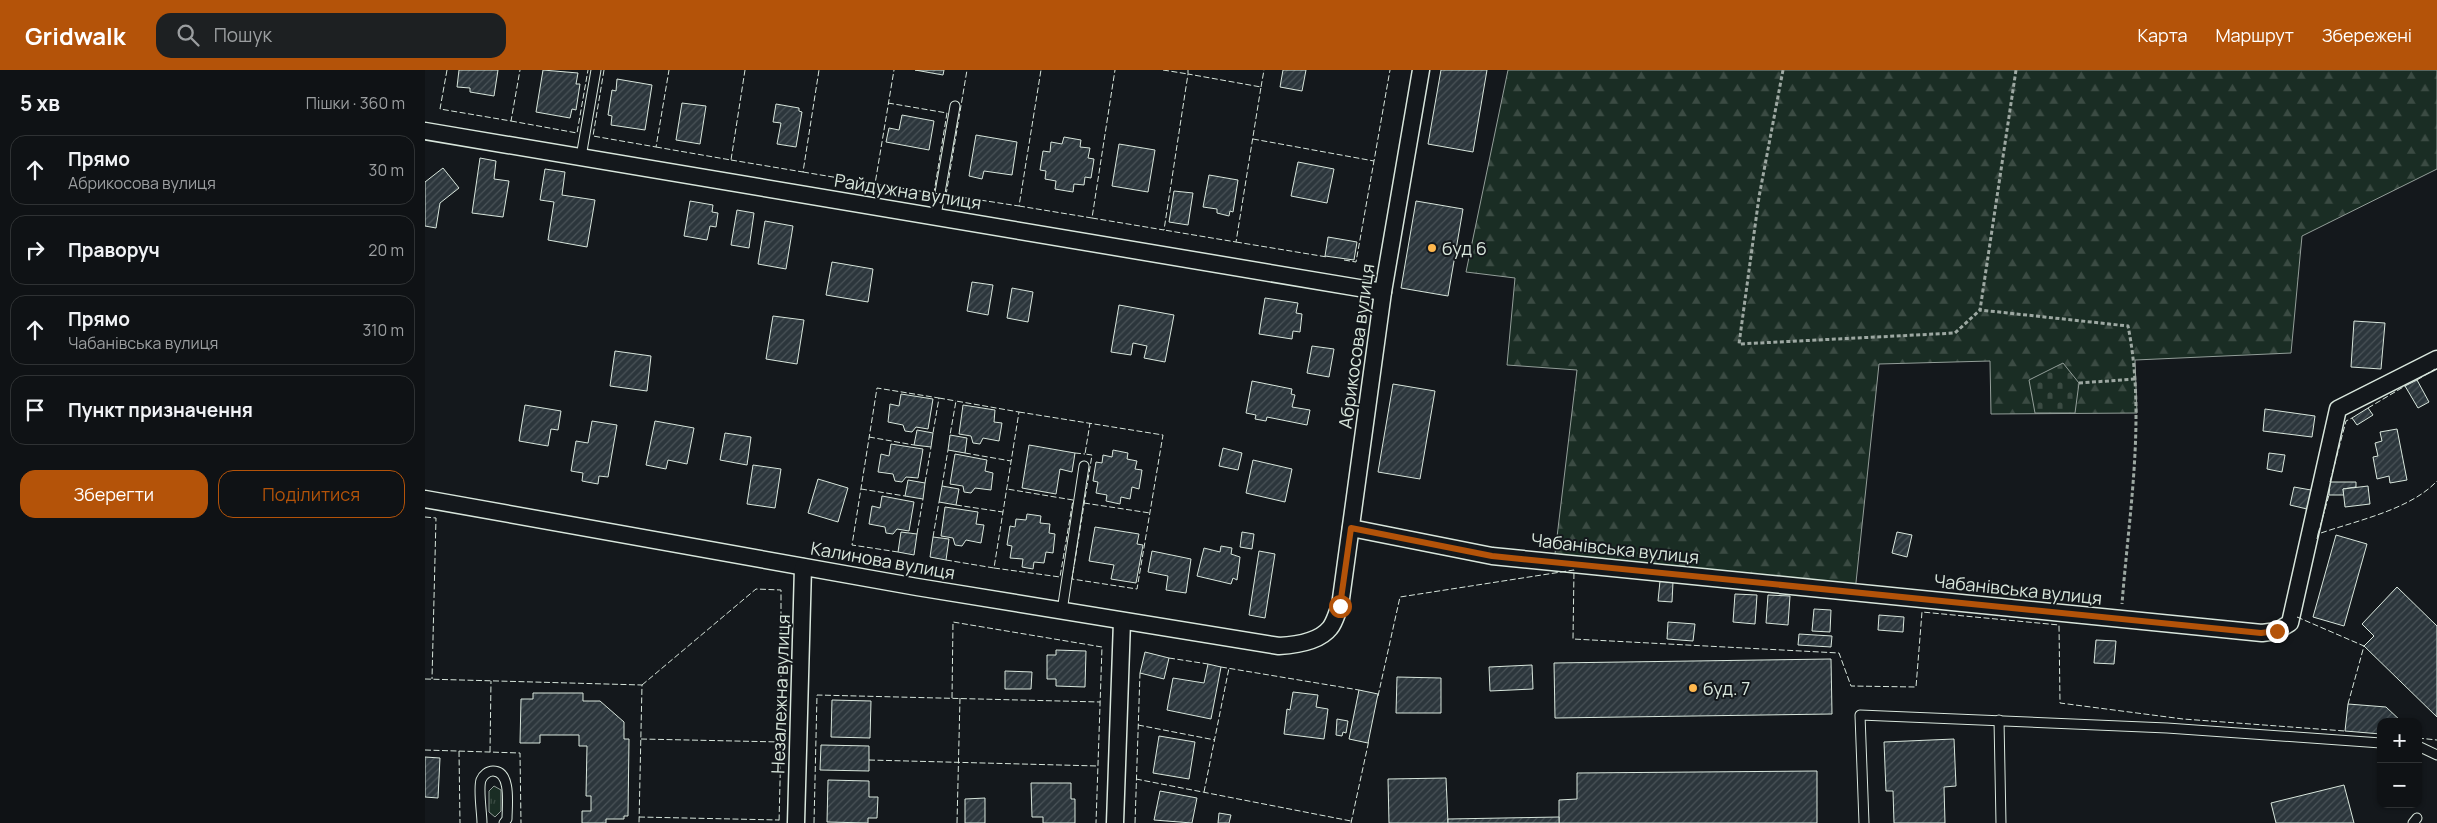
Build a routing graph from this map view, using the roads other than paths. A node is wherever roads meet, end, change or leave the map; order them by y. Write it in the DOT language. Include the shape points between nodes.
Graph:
graph roads {
  1 [pos="596,70"];
  2 [pos="1421,70"];
  3 [pos="955,106"];
  4 [pos="425,131"];
  5 [pos="581,157"];
  6 [pos="936,216"];
  7 [pos="1383,292"];
  8 [pos="2437,359"];
  9 [pos="1084,466"];
  10 [pos="425,499"];
  11 [pos="1351,528"];
  12 [pos="803,567"];
  13 [pos="1062,611"];
  14 [pos="1122,621"];
  15 [pos="1331,627"];
  16 [pos="1999,720"];
  17 [pos="2377,743"];
  18 [pos="2422,748"];
  19 [pos="2437,755"];
  20 [pos="482,823"];
  21 [pos="504,823"];
  22 [pos="796,823"];
  23 [pos="1115,823"];
  24 [pos="1864,823"];
  25 [pos="2001,823"];
  1 -- 5 [label="lane"];
  2 -- 7 [label="street, Абрикосова вулиця"];
  3 -- 6 [label="lane"];
  4 -- 5 [label="street, Райдужна вулиця"];
  5 -- 6 [label="street, Райдужна вулиця"];
  6 -- 7 [label="street, Райдужна вулиця"];
  7 -- 11 [label="street, Абрикосова вулиця"];
  8 -- 11 [label="street, Чабанівська вулиця" via="2338,409 2290,623 2277,631 2261,633 1492,556"];
  9 -- 13 [label="lane"];
  10 -- 12 [label="street, Калинова вулиця"];
  11 -- 15 [label="street, Абрикосова вулиця" via="1340,606"];
  12 -- 13 [label="street, Калинова вулиця"];
  12 -- 22 [label="street, Незалежна вулиця"];
  13 -- 14 [label="street, Калинова вулиця"];
  14 -- 15 [label="street, Калинова вулиця" via="1279,646 1298,645 1320,636"];
  14 -- 23 [label="street"];
  16 -- 17 [label="lane"];
  16 -- 24 [label="lane" via="1860,714"];
  16 -- 25 [label="lane"];
  18 -- 19 [label="lane"];
  20 -- 21 [label="lane" via="481,780 486,773 493,771 506,781 507,819"];
}
